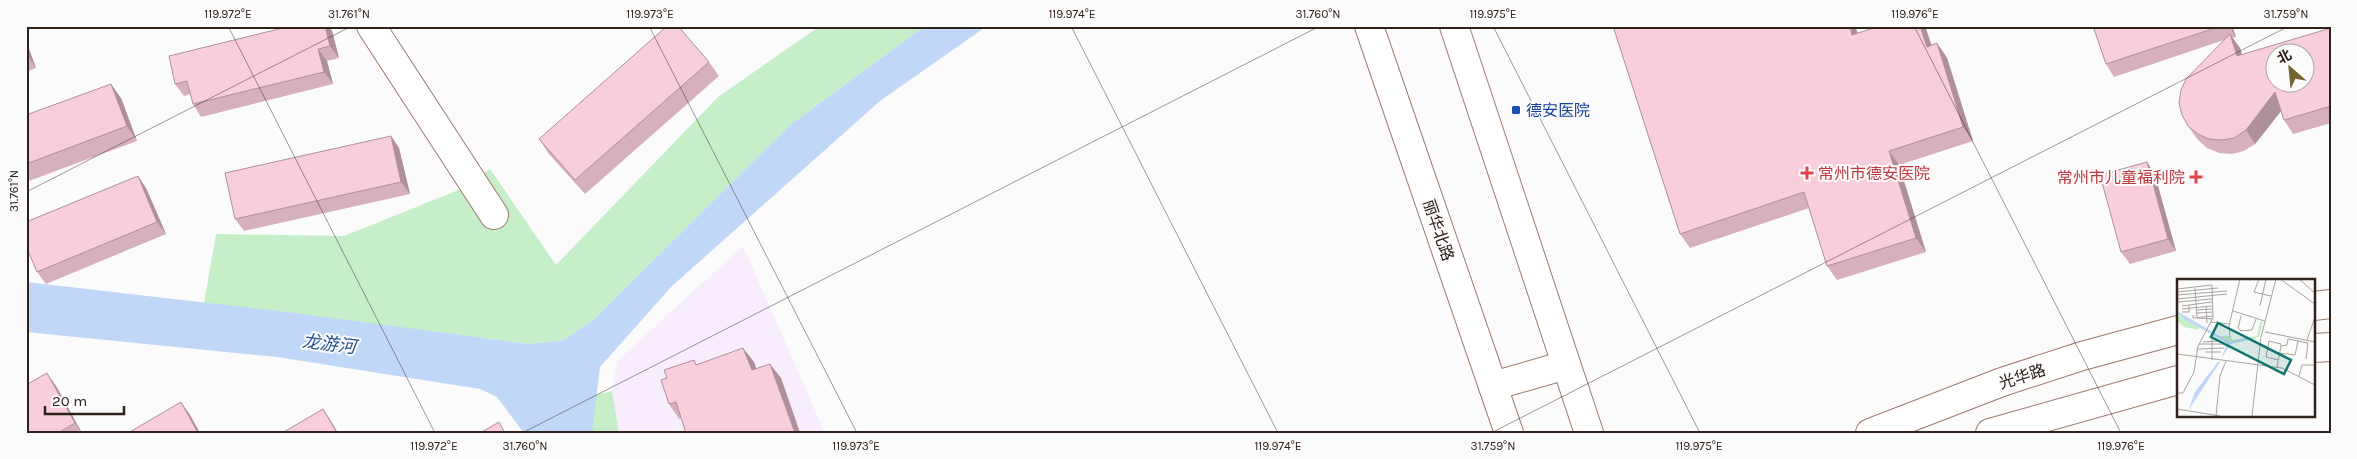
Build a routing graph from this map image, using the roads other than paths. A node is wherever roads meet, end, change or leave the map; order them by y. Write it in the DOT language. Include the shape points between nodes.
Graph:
graph roads {
  1 [pos="370,26"];
  2 [pos="1370,26"];
  3 [pos="1454,26"];
  4 [pos="494,215"];
  5 [pos="2331,304"];
  6 [pos="2314,306"];
  7 [pos="2177,330"];
  8 [pos="2331,346"];
  9 [pos="2314,348"];
  10 [pos="1566,365"];
  11 [pos="2177,380"];
  12 [pos="1493,386"];
  13 [pos="1509,433"];
  14 [pos="1589,433"];
  15 [pos="1870,433"];
  16 [pos="1990,433"];
  1 -- 4 [label="main road"];
  2 -- 12 [label="main road, 丽华北路"];
  3 -- 10 [label="main road"];
  5 -- 6 [label="main road"];
  7 -- 15 [label="main road, 光华路" via="2002,382"];
  8 -- 9 [label="main road"];
  10 -- 12 [label="main road"];
  10 -- 14 [label="main road"];
  11 -- 16 [label="main road"];
  12 -- 13 [label="main road, 丽华北路"];
}
